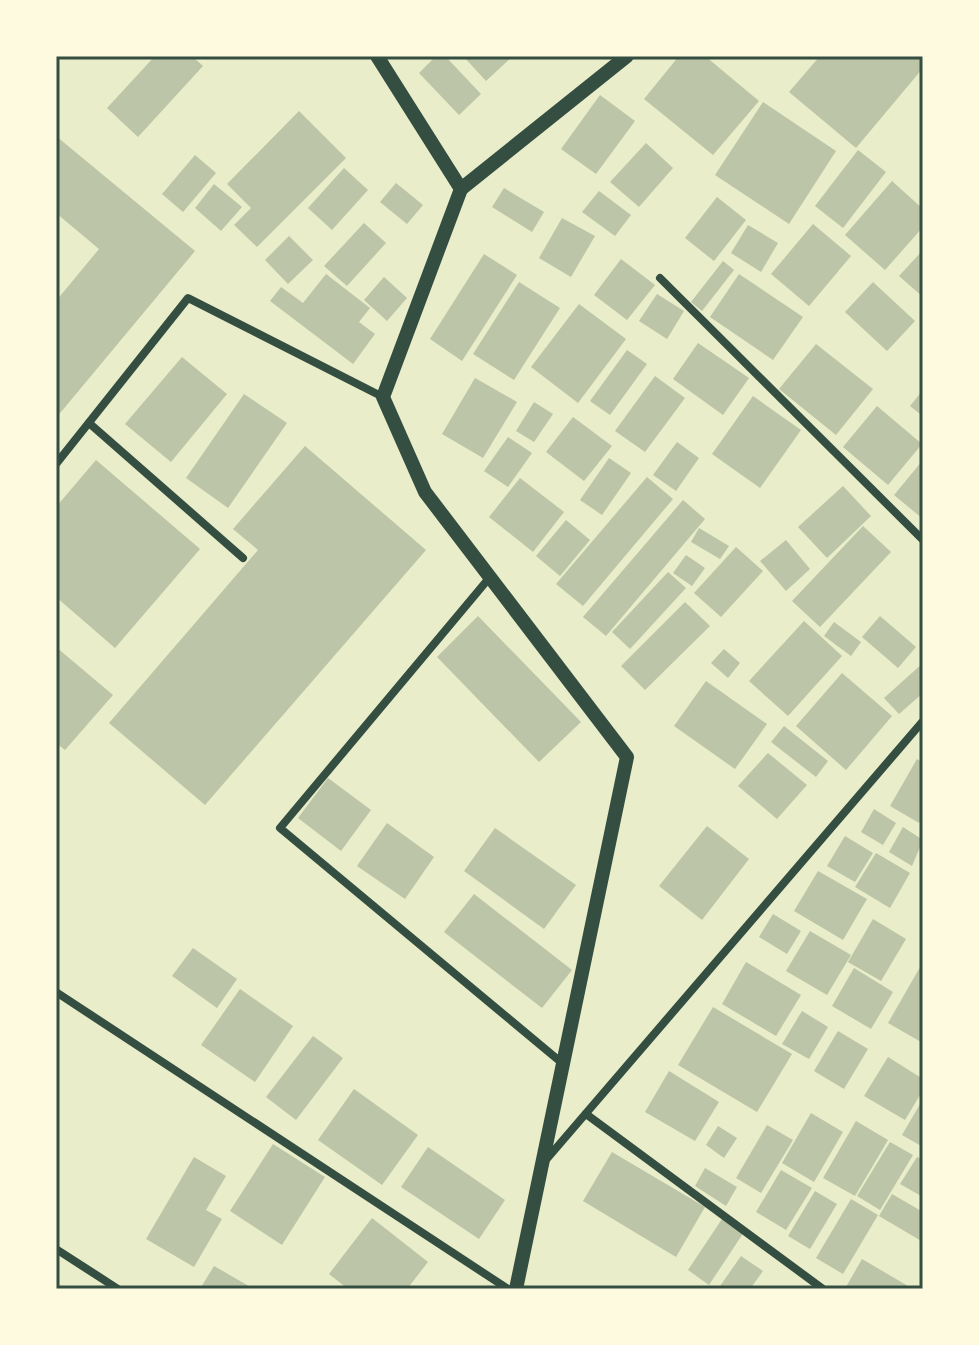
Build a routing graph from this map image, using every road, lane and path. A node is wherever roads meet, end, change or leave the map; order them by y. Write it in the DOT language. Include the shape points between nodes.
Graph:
graph roads {
  1 [pos="377,56"];
  2 [pos="627,56"];
  3 [pos="461,189"];
  4 [pos="660,278"];
  5 [pos="383,397"];
  6 [pos="89,423"];
  7 [pos="56,464"];
  8 [pos="923,540"];
  9 [pos="243,558"];
  10 [pos="490,577"];
  11 [pos="923,721"];
  12 [pos="56,992"];
  13 [pos="562,1063"];
  14 [pos="586,1114"];
  15 [pos="539,1168"];
  16 [pos="56,1249"];
  17 [pos="118,1289"];
  18 [pos="508,1289"];
  19 [pos="516,1289"];
  20 [pos="823,1289"];
  1 -- 3 [label="street"];
  2 -- 3 [label="street"];
  3 -- 5 [label="street"];
  4 -- 8 [label="street"];
  5 -- 6 [label="street" via="188,298"];
  5 -- 10 [label="street" via="425,492"];
  6 -- 7 [label="street"];
  6 -- 9 [label="street"];
  10 -- 13 [label="street" via="627,757"];
  10 -- 13 [label="street" via="280,828"];
  11 -- 14 [label="street"];
  12 -- 18 [label="street"];
  13 -- 15 [label="street"];
  14 -- 15 [label="street"];
  14 -- 20 [label="street"];
  15 -- 19 [label="street"];
  16 -- 17 [label="street"];
}
